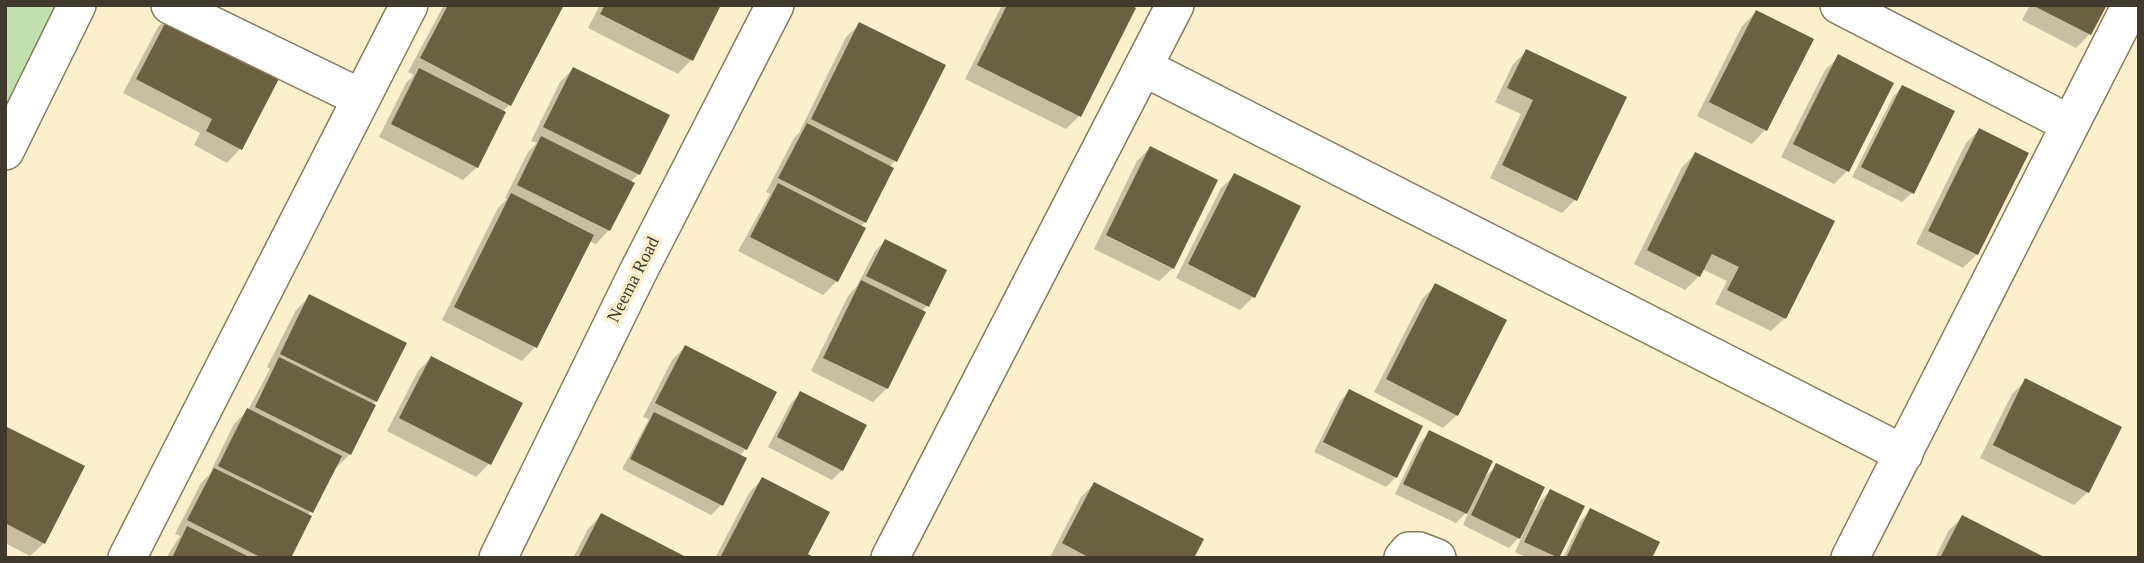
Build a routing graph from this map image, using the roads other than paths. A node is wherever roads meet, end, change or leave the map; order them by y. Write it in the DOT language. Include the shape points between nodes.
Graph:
graph roads {
  1 [pos="77,5"];
  2 [pos="170,5"];
  3 [pos="409,5"];
  4 [pos="775,5"];
  5 [pos="1175,5"];
  6 [pos="1839,5"];
  7 [pos="2131,5"];
  8 [pos="1143,68"];
  9 [pos="361,98"];
  10 [pos="2070,124"];
  11 [pos="5,151"];
  12 [pos="1904,454"];
  13 [pos="127,558"];
  14 [pos="498,558"];
  15 [pos="890,558"];
  16 [pos="1403,558"];
  17 [pos="1437,558"];
  18 [pos="1850,558"];
  1 -- 11 [label="street"];
  2 -- 9 [label="street"];
  3 -- 9 [label="street"];
  4 -- 14 [label="street, Neema Road"];
  5 -- 8 [label="street"];
  6 -- 10 [label="street"];
  7 -- 10 [label="street"];
  8 -- 12 [label="street"];
  8 -- 15 [label="street"];
  9 -- 13 [label="street"];
  10 -- 12 [label="street"];
  12 -- 18 [label="street"];
  16 -- 17 [label="street" via="1409,551 1419,551"];
}
